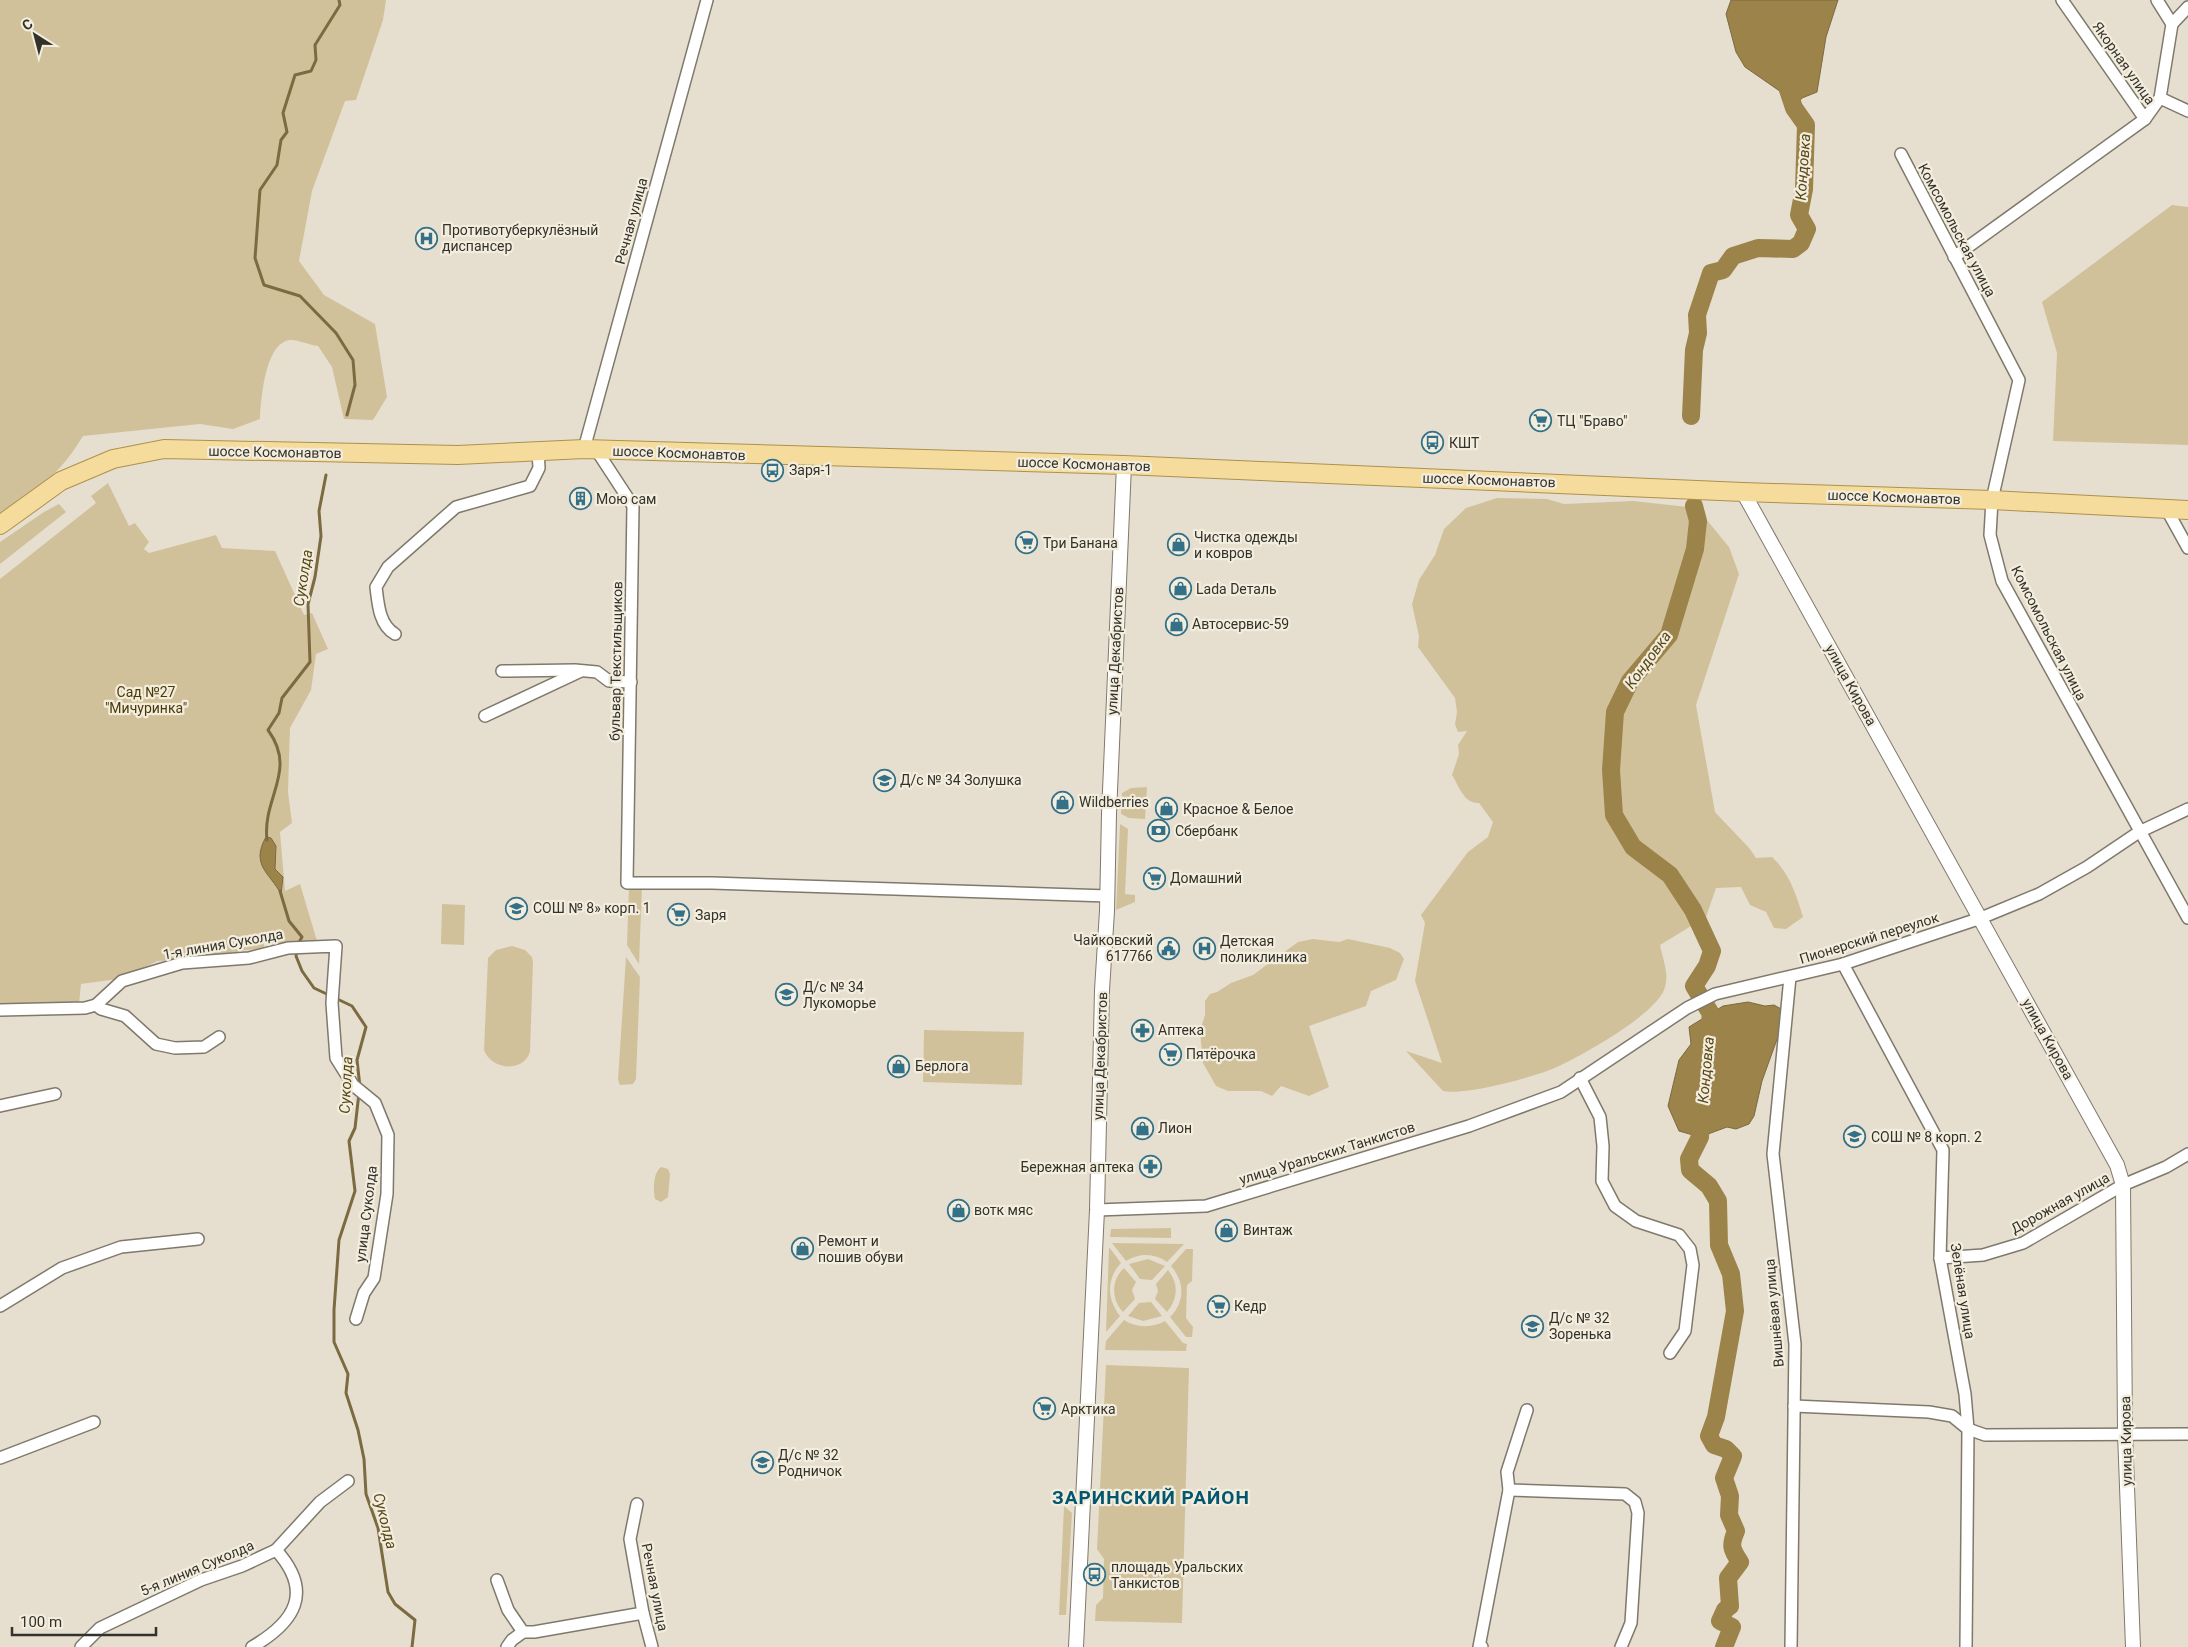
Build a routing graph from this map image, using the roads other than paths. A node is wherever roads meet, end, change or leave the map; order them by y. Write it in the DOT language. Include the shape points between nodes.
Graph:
graph roads {
  1 [pos="707,0"];
  2 [pos="2062,0"];
  3 [pos="2157,0"];
  4 [pos="2188,7"];
  5 [pos="2172,24"];
  6 [pos="2160,98"];
  7 [pos="2188,111"];
  8 [pos="2145,119"];
  9 [pos="1901,154"];
  10 [pos="1954,257"];
  11 [pos="591,450"];
  12 [pos="538,451"];
  13 [pos="1124,464"];
  14 [pos="1743,492"];
  15 [pos="1992,500"];
  16 [pos="2167,510"];
  17 [pos="2188,510"];
  18 [pos="0,526"];
  19 [pos="2188,548"];
  20 [pos="395,634"];
  21 [pos="582,671"];
  22 [pos="502,672"];
  23 [pos="631,682"];
  24 [pos="485,716"];
  25 [pos="2188,809"];
  26 [pos="2138,832"];
  27 [pos="1108,896"];
  28 [pos="1981,918"];
  29 [pos="2188,918"];
  30 [pos="336,946"];
  31 [pos="1843,964"];
  32 [pos="1790,977"];
  33 [pos="96,1005"];
  34 [pos="0,1010"];
  35 [pos="219,1037"];
  36 [pos="1580,1078"];
  37 [pos="1561,1092"];
  38 [pos="55,1094"];
  39 [pos="0,1106"];
  40 [pos="2188,1154"];
  41 [pos="2123,1185"];
  42 [pos="1097,1210"];
  43 [pos="198,1239"];
  44 [pos="1940,1258"];
  45 [pos="0,1306"];
  46 [pos="356,1319"];
  47 [pos="1670,1353"];
  48 [pos="1794,1406"];
  49 [pos="1527,1410"];
  50 [pos="94,1422"];
  51 [pos="1968,1430"];
  52 [pos="2124,1433"];
  53 [pos="2188,1434"];
  54 [pos="0,1458"];
  55 [pos="348,1481"];
  56 [pos="1509,1490"];
  57 [pos="637,1504"];
  58 [pos="276,1550"];
  59 [pos="497,1580"];
  60 [pos="643,1613"];
  61 [pos="523,1632"];
  62 [pos="81,1647"];
  63 [pos="252,1647"];
  64 [pos="507,1647"];
  65 [pos="652,1647"];
  66 [pos="1076,1647"];
  67 [pos="1482,1647"];
  68 [pos="1621,1647"];
  69 [pos="1791,1647"];
  70 [pos="1966,1647"];
  71 [pos="2133,1647"];
  1 -- 11 [label="street, Речная улица"];
  2 -- 8 [label="street, Якорная улица"];
  3 -- 5 [label="street"];
  4 -- 5 [label="street"];
  5 -- 6 [label="street"];
  6 -- 7 [label="street"];
  6 -- 8 [label="street"];
  8 -- 10 [label="street"];
  9 -- 10 [label="street, Комсомольская улица"];
  10 -- 15 [label="street, Комсомольская улица" via="2019,380"];
  11 -- 12 [label="main road, шоссе Космонавтов"];
  11 -- 13 [label="main road, шоссе Космонавтов"];
  11 -- 23 [label="street, бульвар Текстильщиков" via="633,506"];
  12 -- 18 [label="main road, шоссе Космонавтов" via="458,455 164,449 112,459 61,481"];
  12 -- 20 [label="street" via="539,468 530,486 456,507 388,566 376,587 380,613 389,631"];
  13 -- 14 [label="main road, шоссе Космонавтов"];
  13 -- 27 [label="street, улица Декабристов" via="1108,814"];
  14 -- 15 [label="main road, шоссе Космонавтов"];
  14 -- 28 [label="street, улица Кирова"];
  15 -- 16 [label="main road, шоссе Космонавтов"];
  15 -- 26 [label="street, Комсомольская улица" via="1990,535 2002,581"];
  16 -- 17 [label="main road, шоссе Космонавтов"];
  16 -- 19 [label="street"];
  21 -- 22 [label="street"];
  21 -- 23 [label="street" via="597,672 609,680"];
  21 -- 24 [label="street"];
  23 -- 27 [label="street, бульвар Текстильщиков" via="627,883"];
  25 -- 26 [label="street, Пионерский переулок"];
  26 -- 28 [label="street, Пионерский переулок" via="2087,867 2039,894"];
  26 -- 29 [label="street, Комсомольская улица"];
  27 -- 42 [label="street, улица Декабристов" via="1102,990"];
  28 -- 31 [label="street, Пионерский переулок"];
  28 -- 41 [label="street, улица Кирова" via="2117,1165"];
  30 -- 33 [label="street, 1-я линия Суколда" via="288,948 249,958 182,963 122,981"];
  30 -- 46 [label="street, улица Суколда" via="332,1002 336,1058 353,1086 375,1103 388,1135 386,1194 374,1278 364,1293"];
  31 -- 32 [label="street, Пионерский переулок"];
  31 -- 44 [label="street, Зелёная улица" via="1943,1150"];
  32 -- 36 [label="street, Пионерский переулок" via="1715,994 1686,1008"];
  32 -- 48 [label="street, Вишнёвая улица" via="1773,1154 1795,1344"];
  33 -- 34 [label="street"];
  33 -- 35 [label="street" via="125,1016 156,1044 204,1048"];
  36 -- 37 [label="street, Пионерский переулок"];
  36 -- 47 [label="street" via="1600,1117 1602,1181 1615,1206 1636,1221 1679,1235 1690,1249 1694,1265 1685,1331"];
  37 -- 42 [label="street, улица Уральских Танкистов" via="1469,1126 1206,1206"];
  38 -- 39 [label="street"];
  40 -- 41 [label="street, Дорожная улица"];
  41 -- 44 [label="street, Дорожная улица" via="2024,1243 1983,1255"];
  41 -- 52 [label="street, улица Кирова"];
  42 -- 66 [label="street, улица Декабристов"];
  43 -- 45 [label="street" via="121,1247 62,1268"];
  44 -- 51 [label="street, Зелёная улица" via="1965,1394"];
  48 -- 51 [label="street" via="1929,1412 1952,1416"];
  48 -- 69 [label="street, Вишнёвая улица"];
  49 -- 56 [label="street" via="1507,1472"];
  50 -- 54 [label="street"];
  51 -- 52 [label="street" via="1986,1435"];
  51 -- 70 [label="street, Зелёная улица"];
  52 -- 53 [label="street"];
  52 -- 71 [label="street, улица Кирова"];
  55 -- 58 [label="street" via="320,1502"];
  56 -- 67 [label="street" via="1479,1647"];
  56 -- 68 [label="street" via="1625,1494 1635,1502 1638,1514 1631,1624"];
  57 -- 60 [label="street, Речная улица" via="630,1539"];
  58 -- 62 [label="street, 5-я линия Суколда" via="201,1580 100,1628"];
  58 -- 63 [label="street" via="294,1574 298,1591 292,1610 277,1632"];
  59 -- 61 [label="street" via="508,1610"];
  60 -- 61 [label="street"];
  60 -- 65 [label="street, Речная улица"];
  61 -- 64 [label="street"];
}
